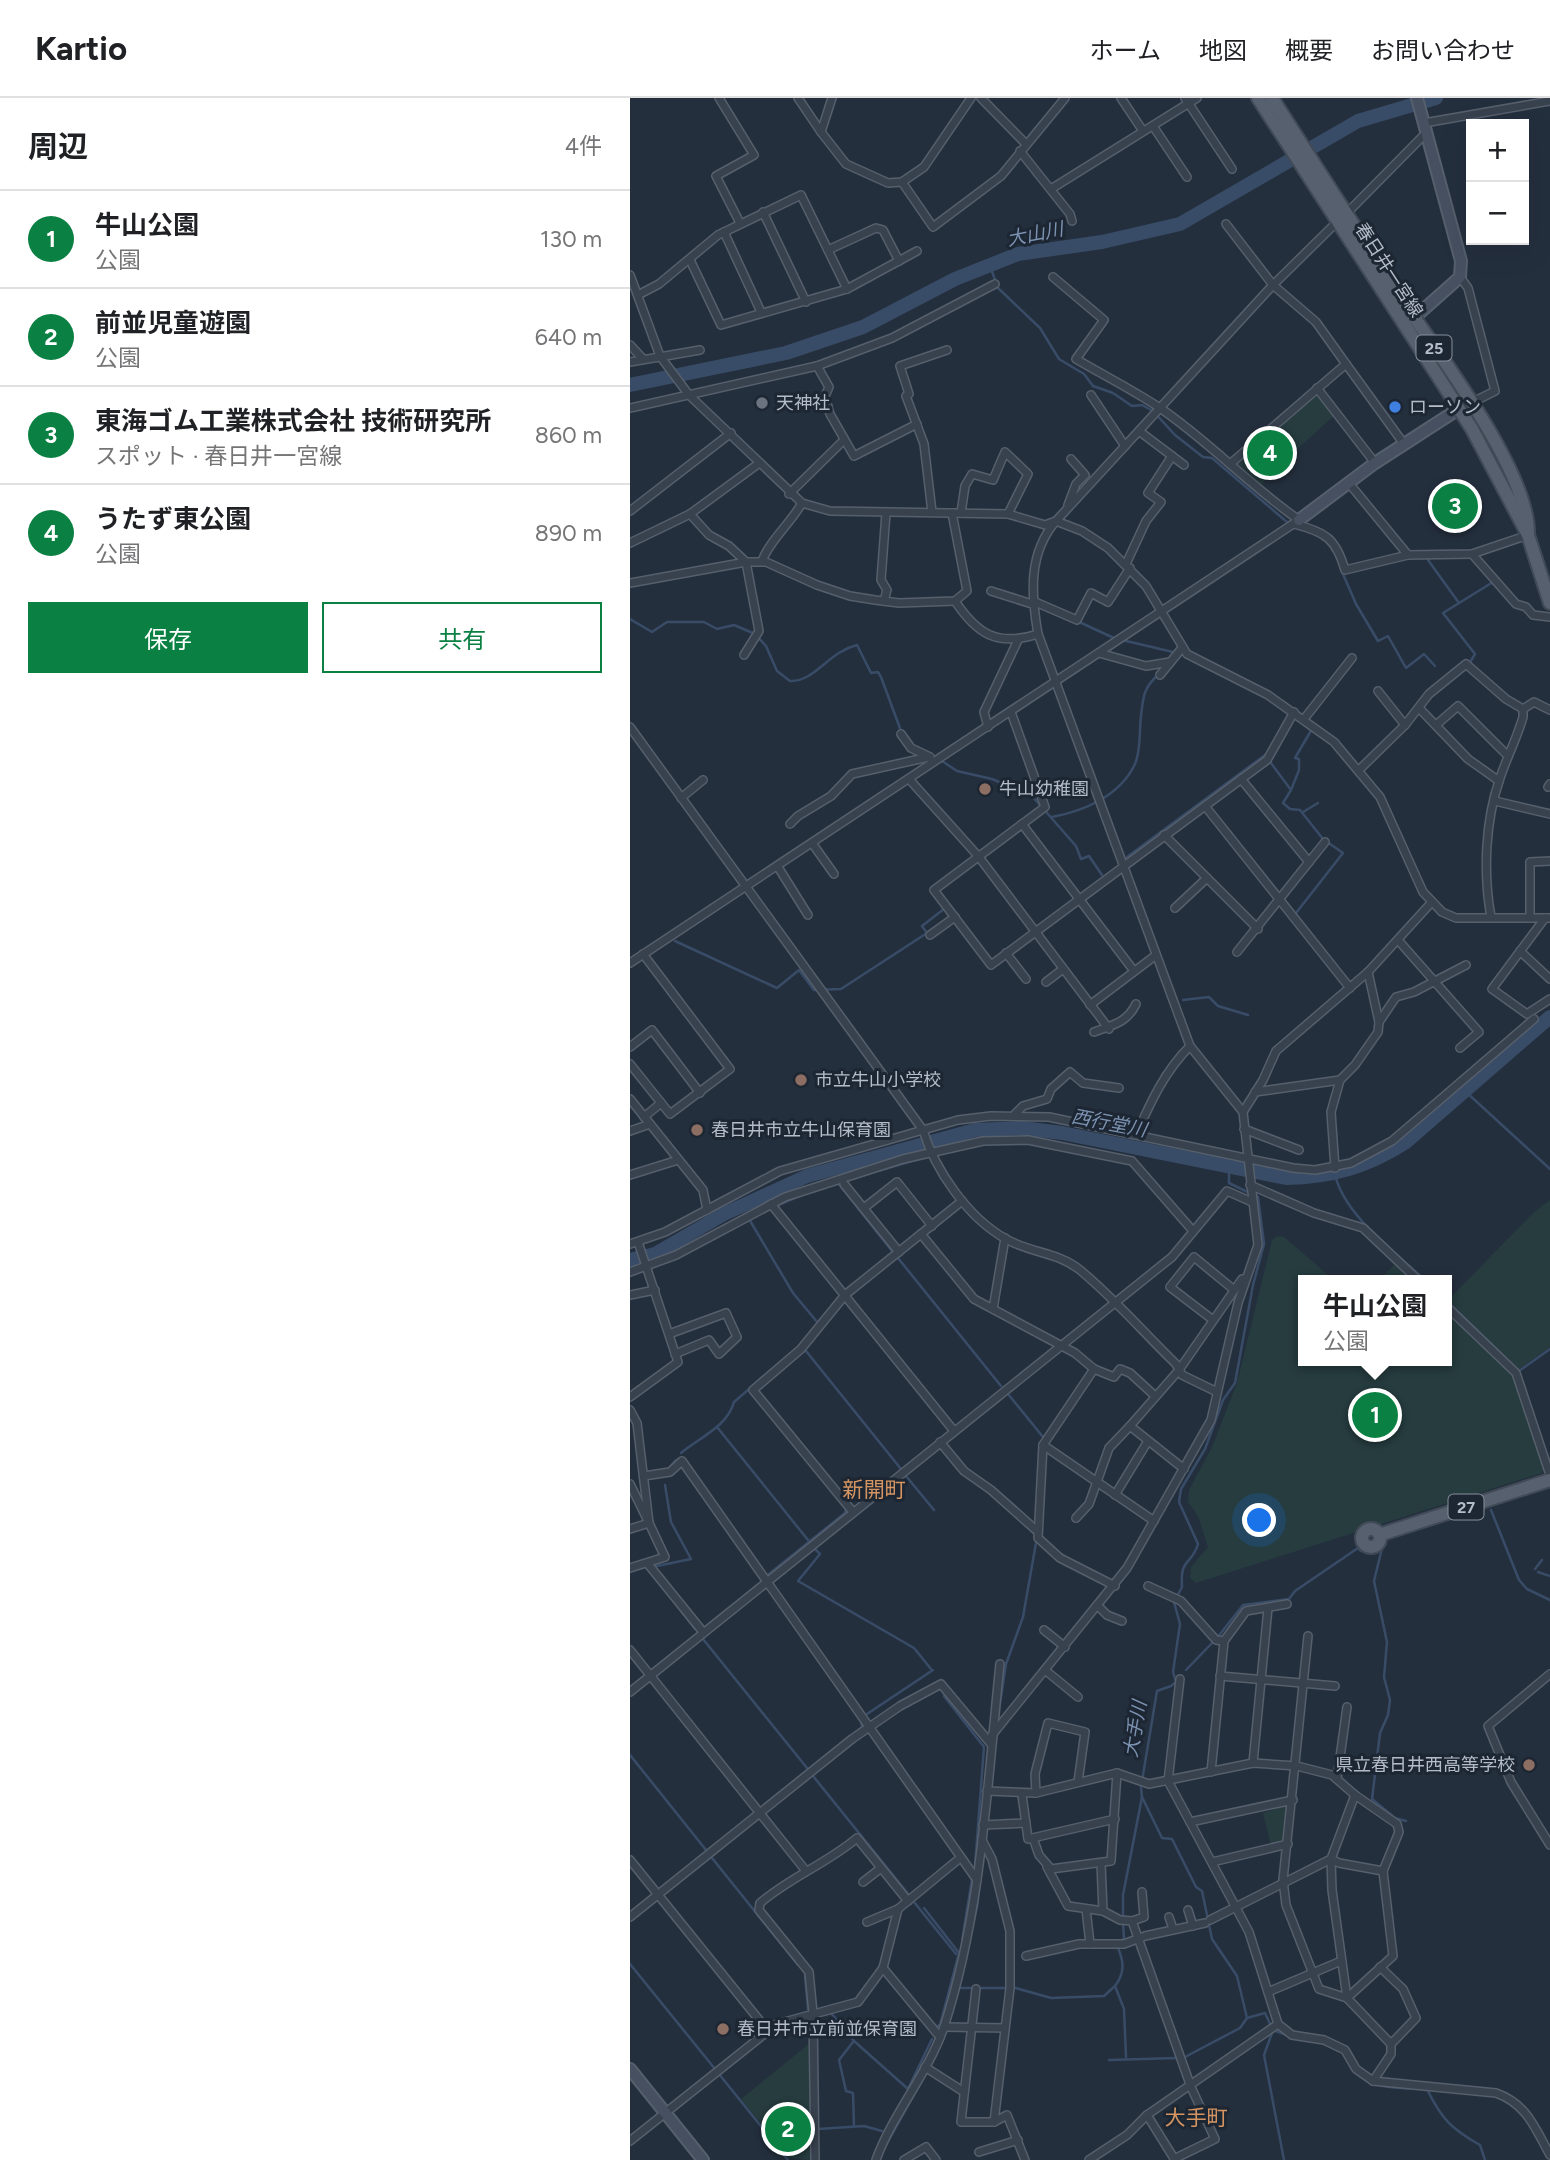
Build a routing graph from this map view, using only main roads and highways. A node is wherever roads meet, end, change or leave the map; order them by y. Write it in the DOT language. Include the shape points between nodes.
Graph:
graph roads {
  1 [pos="1258,98"];
  2 [pos="1272,98"];
  3 [pos="1288,134"];
  4 [pos="1342,218"];
  5 [pos="1528,535"];
  6 [pos="1550,603"];
  7 [pos="1550,1480"];
  8 [pos="1381,1534"];
  1 -- 3 [label="main road, 春日井一宮線 / 25"];
  2 -- 3 [label="main road, 春日井一宮線 / 25"];
  3 -- 4 [label="main road, 春日井一宮線 / 25"];
  4 -- 5 [label="main road, 春日井一宮線 / 25" via="1472,429"];
  4 -- 5 [label="main road, 春日井一宮線 / 25" via="1472,405 1516,485 1529,517"];
  5 -- 6 [label="main road, 春日井一宮線 / 25"];
  7 -- 8 [label="main road, 27"];
}
